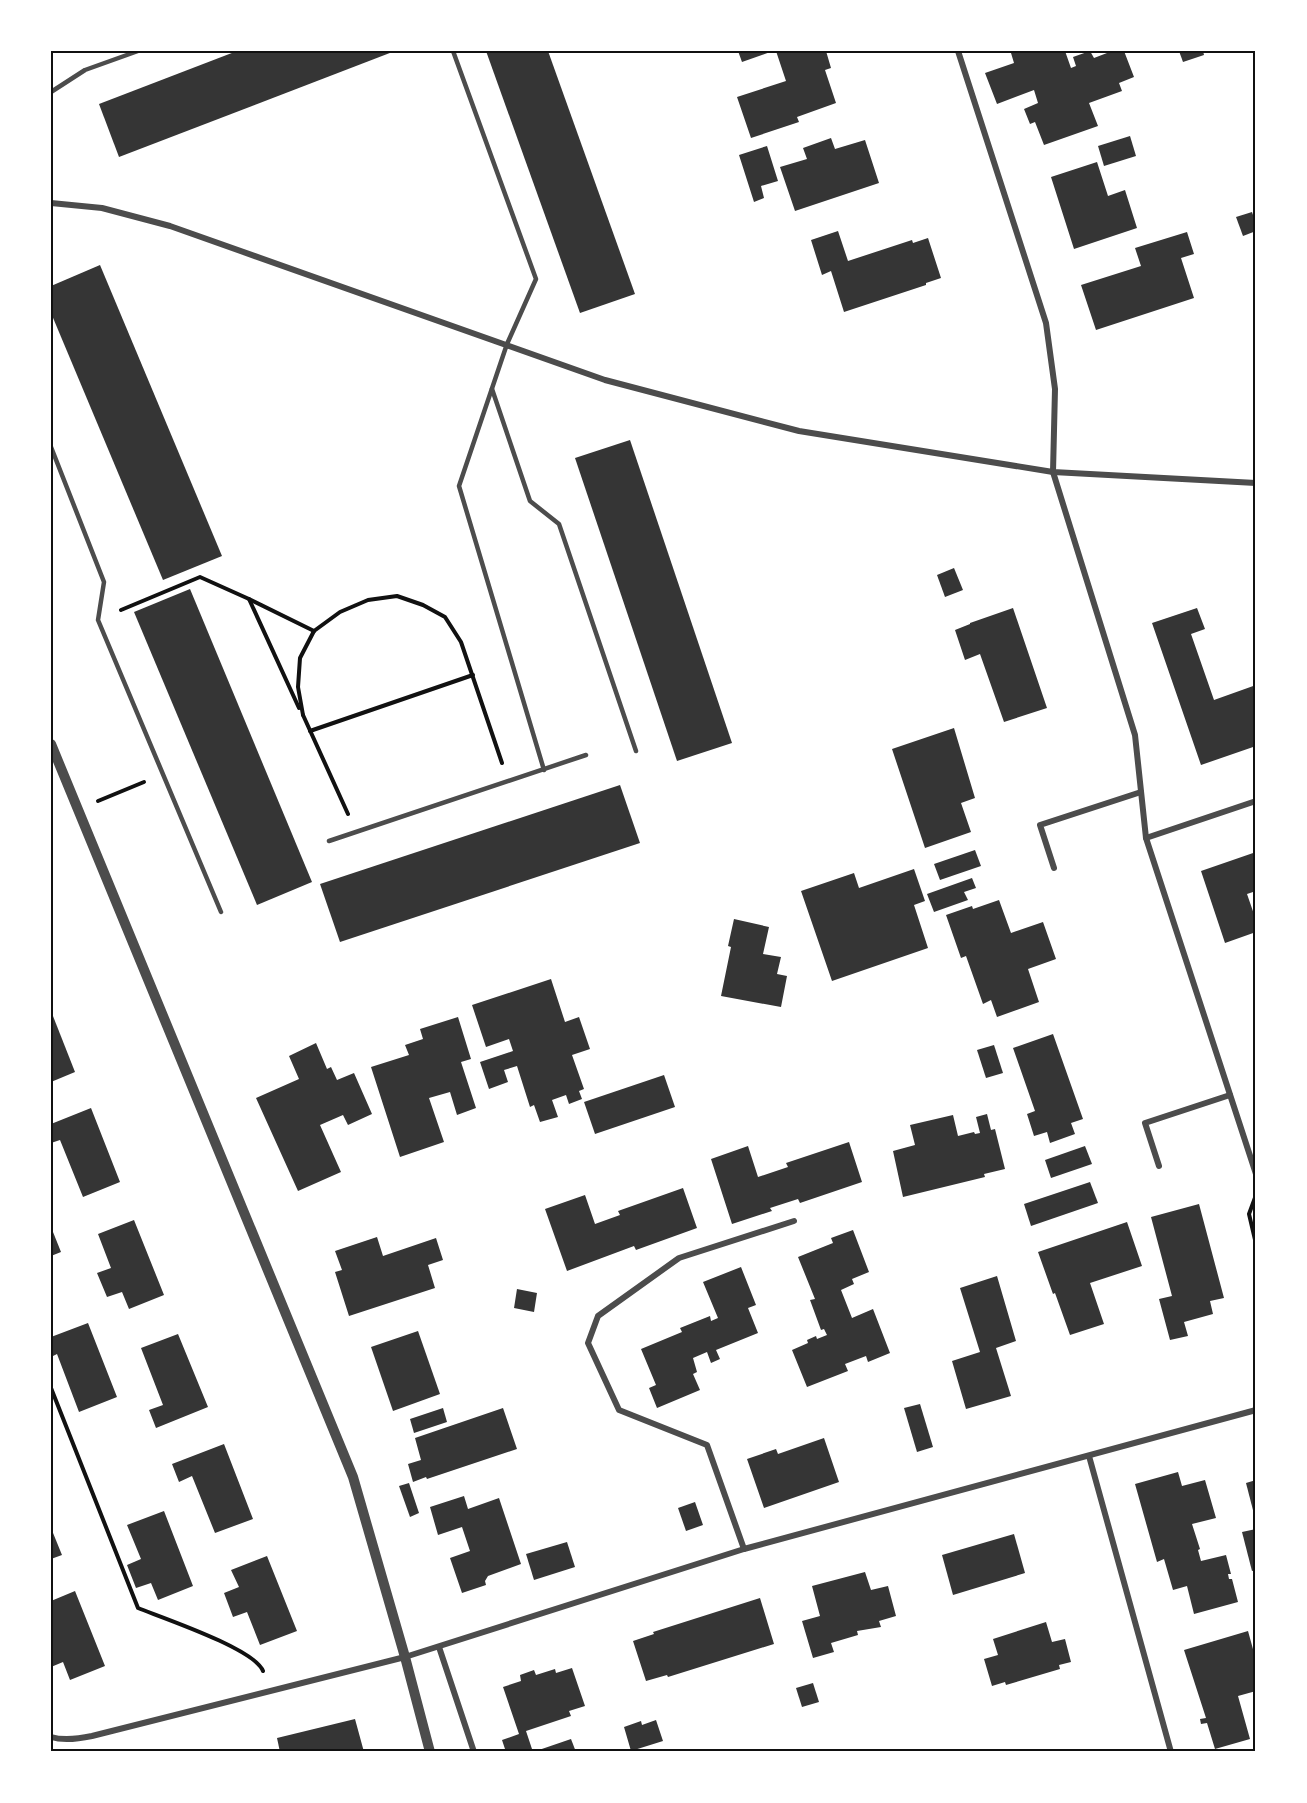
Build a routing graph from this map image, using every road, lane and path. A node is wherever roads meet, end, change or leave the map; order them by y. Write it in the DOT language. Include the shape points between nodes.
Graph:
graph roads {
  1 [pos="138,51"];
  2 [pos="453,51"];
  3 [pos="958,51"];
  4 [pos="51,92"];
  5 [pos="51,203"];
  6 [pos="507,344"];
  7 [pos="492,389"];
  8 [pos="51,447"];
  9 [pos="1053,472"];
  10 [pos="1256,483"];
  11 [pos="249,599"];
  12 [pos="133,605"];
  13 [pos="314,631"];
  14 [pos="473,675"];
  15 [pos="303,715"];
  16 [pos="310,731"];
  17 [pos="51,744"];
  18 [pos="636,751"];
  19 [pos="586,755"];
  20 [pos="544,770"];
  21 [pos="508,781"];
  22 [pos="138,784"];
  23 [pos="1141,792"];
  24 [pos="102,799"];
  25 [pos="1256,801"];
  26 [pos="356,831"];
  27 [pos="1146,838"];
  28 [pos="328,841"];
  29 [pos="1054,868"];
  30 [pos="221,912"];
  31 [pos="1230,1095"];
  32 [pos="1159,1166"];
  33 [pos="1256,1174"];
  34 [pos="1256,1195"];
  35 [pos="794,1221"];
  36 [pos="1256,1244"];
  37 [pos="51,1388"];
  38 [pos="1256,1410"];
  39 [pos="1089,1456"];
  40 [pos="744,1549"];
  41 [pos="439,1647"];
  42 [pos="405,1657"];
  43 [pos="271,1691"];
  44 [pos="51,1737"];
  45 [pos="430,1752"];
  46 [pos="474,1752"];
  47 [pos="1171,1752"];
  1 -- 4 [label="lane" via="85,70"];
  2 -- 6 [label="lane" via="536,279"];
  3 -- 9 [label="street" via="1046,323 1055,389"];
  5 -- 6 [label="street" via="102,208 170,226"];
  6 -- 7 [label="lane"];
  6 -- 9 [label="street" via="604,380 799,431"];
  7 -- 18 [label="lane" via="530,501 559,524"];
  7 -- 20 [label="lane" via="459,486"];
  8 -- 30 [label="lane" via="104,582 98,620"];
  9 -- 10 [label="street"];
  9 -- 23 [label="street" via="1135,735"];
  11 -- 12 [label="path" via="200,577"];
  11 -- 13 [label="path"];
  11 -- 15 [label="path"];
  13 -- 14 [label="path" via="340,612 368,600 397,596 445,617 462,642"];
  13 -- 15 [label="path" via="300,658 298,687"];
  14 -- 16 [label="path"];
  14 -- 21 [label="path"];
  15 -- 16 [label="path"];
  16 -- 26 [label="path"];
  17 -- 42 [label="street" via="353,1477"];
  19 -- 20 [label="lane"];
  20 -- 21 [label="lane"];
  21 -- 26 [label="lane"];
  22 -- 24 [label="path"];
  23 -- 27 [label="street"];
  23 -- 29 [label="street" via="1040,825"];
  25 -- 27 [label="street"];
  26 -- 28 [label="lane"];
  27 -- 31 [label="street"];
  31 -- 32 [label="street" via="1145,1123"];
  31 -- 33 [label="street"];
  34 -- 36 [label="path" via="1249,1214"];
  35 -- 40 [label="street" via="679,1258 598,1316 588,1343 619,1410 708,1445"];
  37 -- 43 [label="path" via="138,1608 229,1645 261,1665"];
  38 -- 39 [label="street"];
  39 -- 40 [label="street"];
  39 -- 47 [label="street"];
  40 -- 41 [label="street"];
  41 -- 42 [label="street"];
  41 -- 46 [label="street"];
  42 -- 43 [label="street"];
  42 -- 45 [label="street"];
  43 -- 44 [label="street" via="75,1739"];
}
